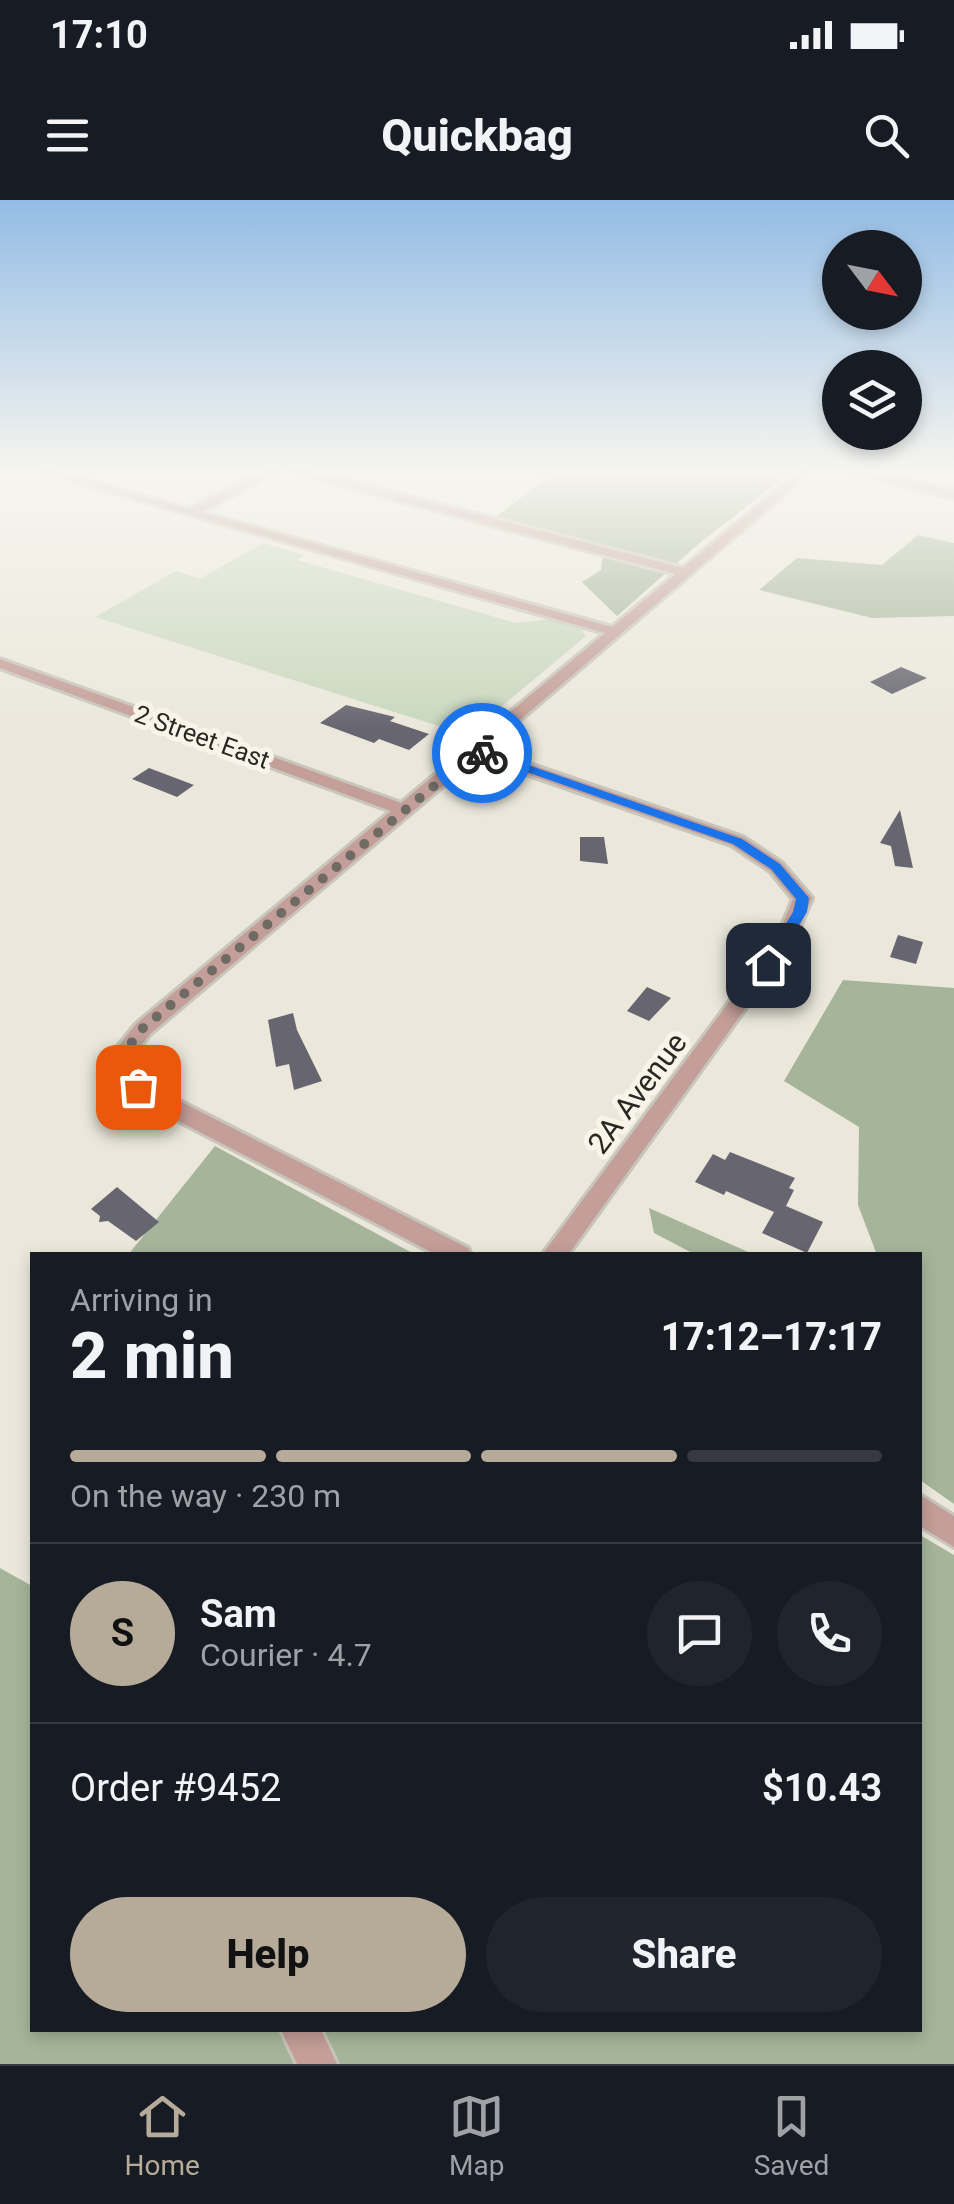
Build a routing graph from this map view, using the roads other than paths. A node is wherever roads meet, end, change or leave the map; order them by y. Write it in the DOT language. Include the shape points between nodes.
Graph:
graph roads {
  1 [pos="343,555"];
  2 [pos="619,555"];
  3 [pos="705,555"];
  4 [pos="684,572"];
  5 [pos="615,632"];
  6 [pos="0,663"];
  7 [pos="476,751"];
  8 [pos="403,810"];
  9 [pos="453,1252"];
  10 [pos="556,1252"];
  11 [pos="922,1511"];
  12 [pos="954,1533"];
  13 [pos="301,2032"];
  14 [pos="318,2064"];
  1 -- 5 [label="street"];
  2 -- 4 [label="street"];
  3 -- 4 [label="street"];
  4 -- 5 [label="street"];
  5 -- 7 [label="street"];
  6 -- 8 [label="street, 2 Street East"];
  7 -- 8 [label="street"];
  7 -- 10 [label="street, 2A Avenue" via="738,841 776,866 802,898 787,937"];
  8 -- 9 [label="street" via="143,1028 126,1050 123,1075 194,1120"];
  11 -- 12 [label="street"];
  13 -- 14 [label="street"];
}
